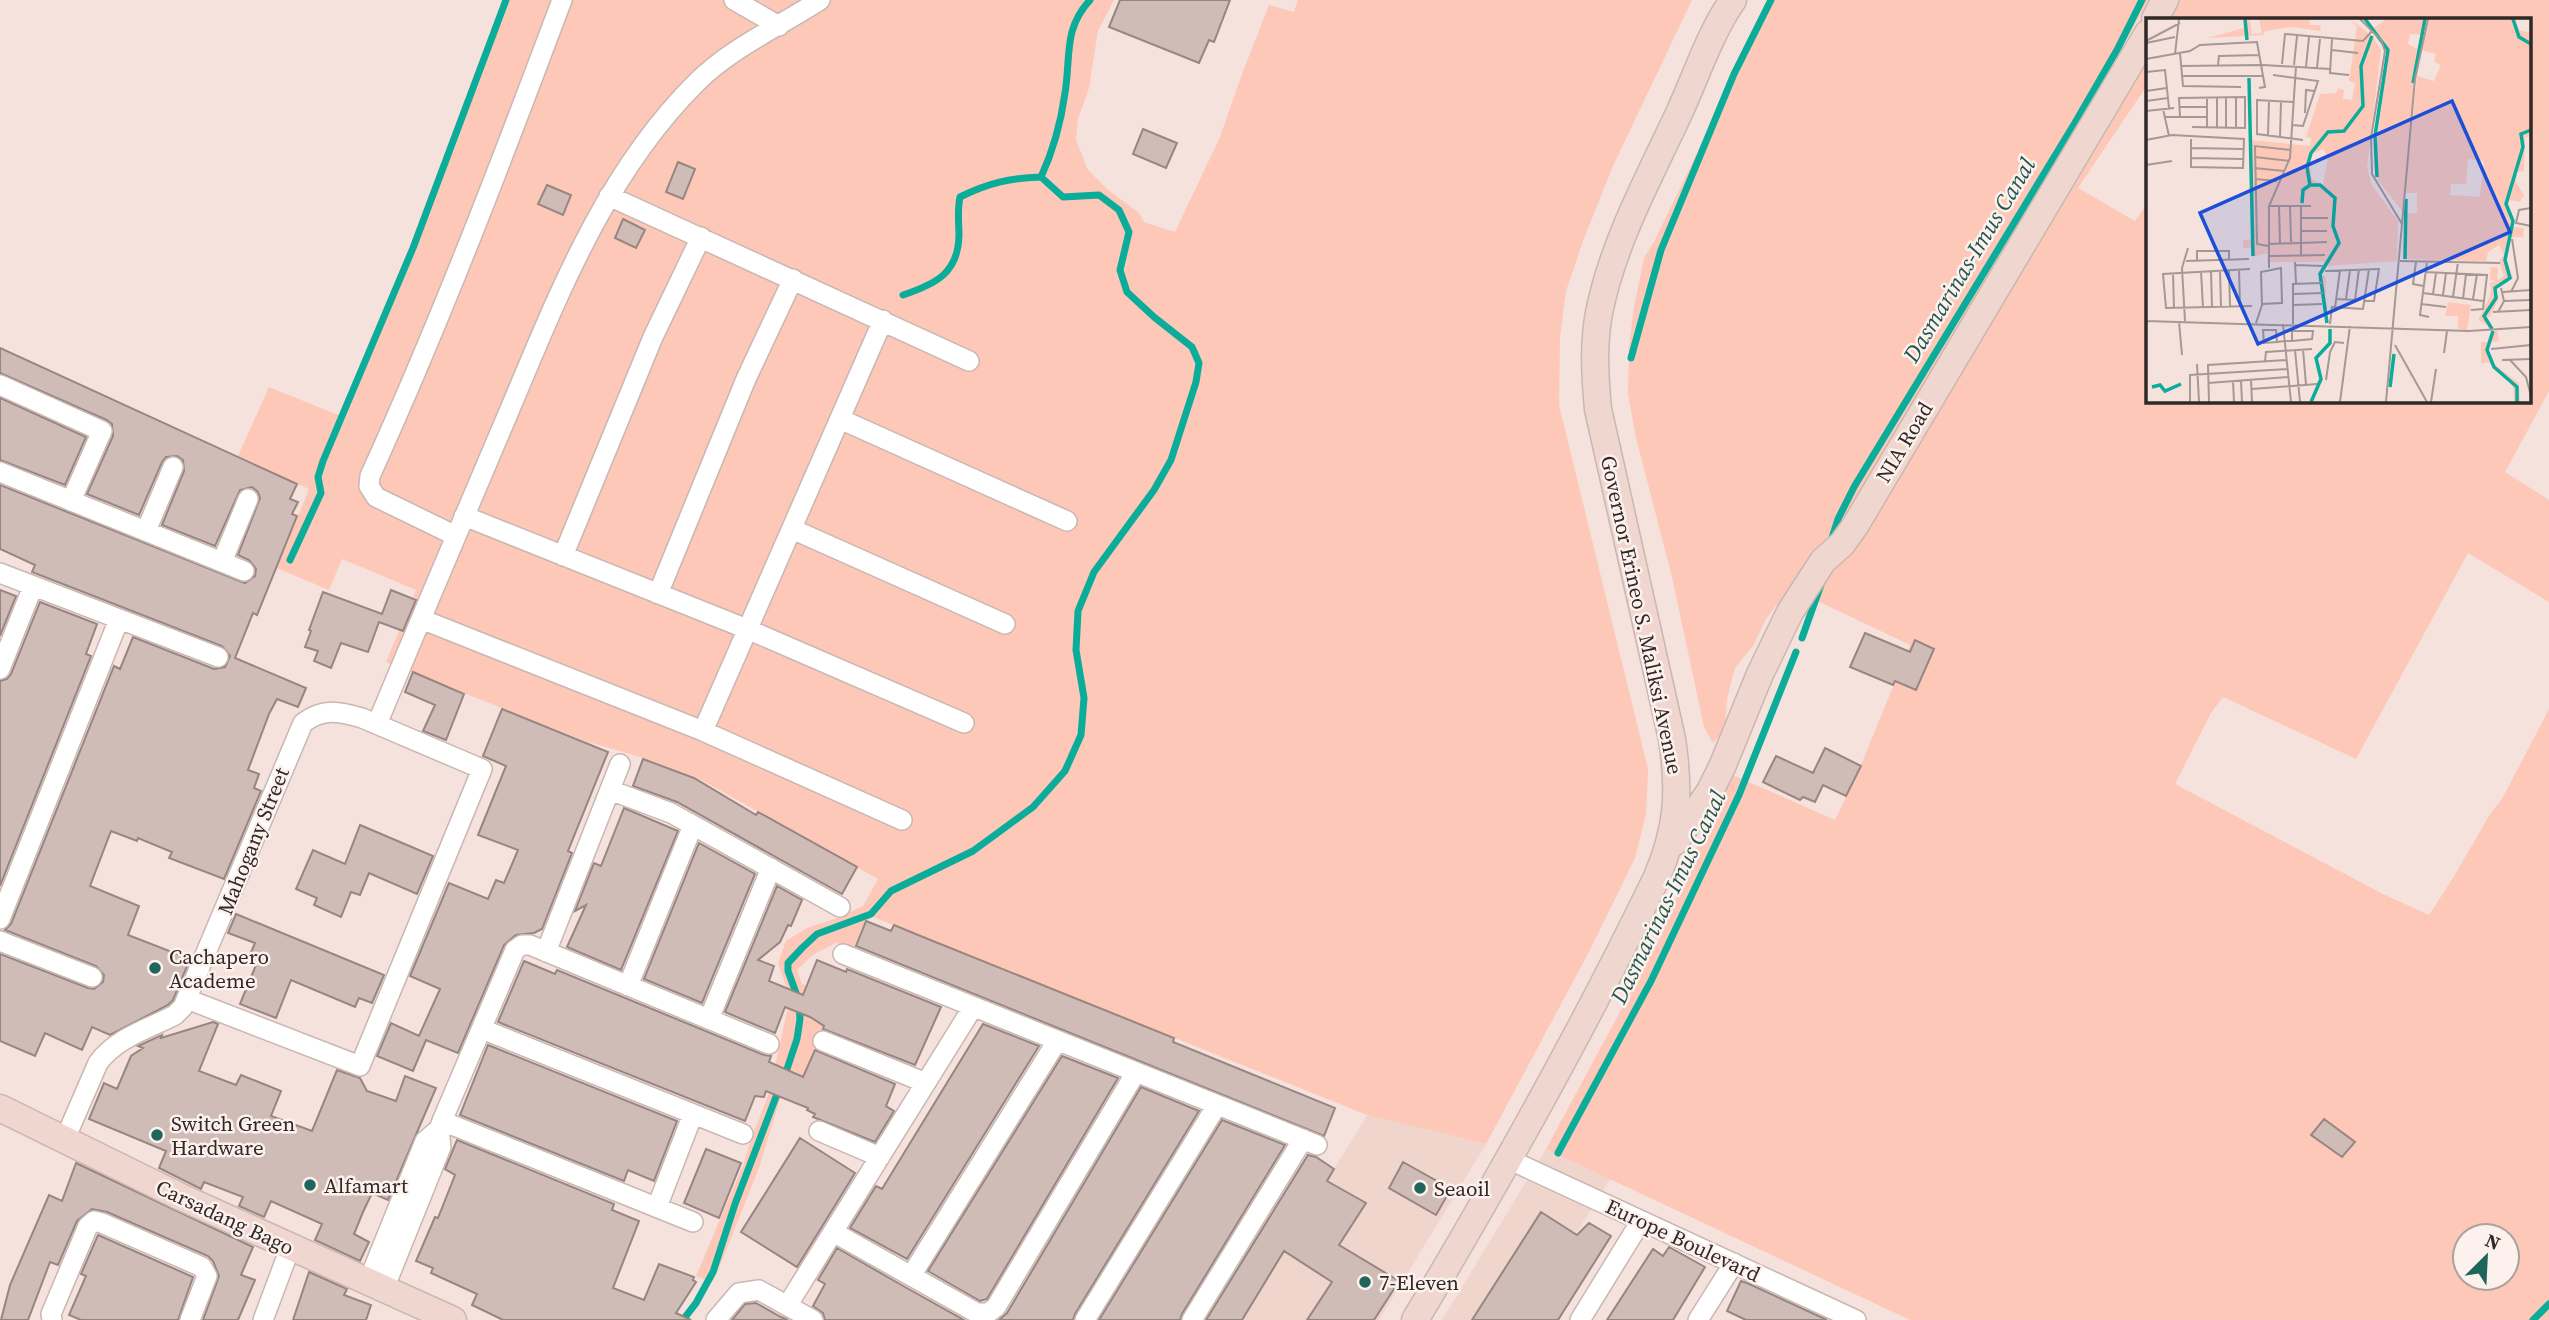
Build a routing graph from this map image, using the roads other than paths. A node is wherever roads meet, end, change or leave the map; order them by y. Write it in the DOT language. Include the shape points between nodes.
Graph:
graph roads {
  1 [pos="562,0"];
  2 [pos="734,0"];
  3 [pos="820,0"];
  4 [pos="1733,0"];
  5 [pos="2165,0"];
  6 [pos="2156,18"];
  7 [pos="779,26"];
  8 [pos="2146,36"];
  9 [pos="609,196"];
  10 [pos="701,237"];
  11 [pos="793,279"];
  12 [pos="883,320"];
  13 [pos="969,361"];
  14 [pos="0,385"];
  15 [pos="840,419"];
  16 [pos="173,467"];
  17 [pos="0,472"];
  18 [pos="248,499"];
  19 [pos="71,501"];
  20 [pos="464,516"];
  21 [pos="1067,521"];
  22 [pos="792,528"];
  23 [pos="146,531"];
  24 [pos="456,536"];
  25 [pos="563,556"];
  26 [pos="222,562"];
  27 [pos="244,571"];
  28 [pos="0,573"];
  29 [pos="33,586"];
  30 [pos="658,594"];
  31 [pos="119,619"];
  32 [pos="421,619"];
  33 [pos="1005,624"];
  34 [pos="747,629"];
  35 [pos="218,657"];
  36 [pos="0,669"];
  37 [pos="964,723"];
  38 [pos="377,724"];
  39 [pos="703,731"];
  40 [pos="620,764"];
  41 [pos="610,790"];
  42 [pos="902,820"];
  43 [pos="693,825"];
  44 [pos="1668,853"];
  45 [pos="771,868"];
  46 [pos="840,908"];
  47 [pos="0,919"];
  48 [pos="0,941"];
  49 [pos="546,952"];
  50 [pos="843,954"];
  51 [pos="92,977"];
  52 [pos="628,986"];
  53 [pos="187,999"];
  54 [pos="973,1007"];
  55 [pos="709,1019"];
  56 [pos="482,1029"];
  57 [pos="823,1041"];
  58 [pos="1057,1041"];
  59 [pos="769,1044"];
  60 [pos="1136,1072"];
  61 [pos="926,1083"];
  62 [pos="1217,1105"];
  63 [pos="0,1108"];
  64 [pos="693,1114"];
  65 [pos="441,1125"];
  66 [pos="819,1131"];
  67 [pos="743,1134"];
  68 [pos="65,1139"];
  69 [pos="880,1157"];
  70 [pos="1510,1160"];
  71 [pos="657,1207"];
  72 [pos="1641,1221"];
  73 [pos="693,1222"];
  74 [pos="833,1232"];
  75 [pos="290,1248"];
  76 [pos="1734,1263"];
  77 [pos="911,1276"];
  78 [pos="376,1286"];
  79 [pos="787,1306"];
  80 [pos="52,1320"];
  81 [pos="190,1320"];
  82 [pos="262,1320"];
  83 [pos="453,1320"];
  84 [pos="716,1320"];
  85 [pos="813,1320"];
  86 [pos="1085,1320"];
  87 [pos="1192,1320"];
  88 [pos="1415,1320"];
  89 [pos="1580,1320"];
  90 [pos="1698,1320"];
  91 [pos="1856,1320"];
  1 -- 24 [label="street" via="418,366 369,475 376,497"];
  2 -- 7 [label="street"];
  3 -- 7 [label="street"];
  4 -- 44 [label="street, Governor Erineo S. Maliksi Avenue" via="1626,229 1607,283 1595,344 1598,409 1672,739 1677,802"];
  5 -- 6 [label="street"];
  7 -- 9 [label="street" via="699,80 638,150"];
  8 -- 44 [label="street, NIA Road" via="1855,526 1802,592 1777,637 1710,791"];
  9 -- 10 [label="street"];
  9 -- 20 [label="street" via="559,293"];
  10 -- 11 [label="street"];
  10 -- 25 [label="street" via="653,337"];
  11 -- 12 [label="street"];
  11 -- 30 [label="street" via="746,379"];
  12 -- 13 [label="street"];
  12 -- 15 [label="street"];
  14 -- 19 [label="street" via="102,431"];
  15 -- 21 [label="street"];
  15 -- 22 [label="street"];
  16 -- 23 [label="street"];
  17 -- 19 [label="street"];
  18 -- 26 [label="street"];
  19 -- 23 [label="street"];
  20 -- 24 [label="street"];
  20 -- 25 [label="street"];
  22 -- 33 [label="street"];
  22 -- 34 [label="street"];
  23 -- 26 [label="street"];
  24 -- 32 [label="street"];
  25 -- 30 [label="street"];
  26 -- 27 [label="street"];
  28 -- 29 [label="street"];
  29 -- 31 [label="street"];
  29 -- 36 [label="street"];
  30 -- 34 [label="street"];
  31 -- 35 [label="street"];
  31 -- 47 [label="street"];
  32 -- 38 [label="street"];
  32 -- 39 [label="street"];
  34 -- 37 [label="street"];
  34 -- 39 [label="street"];
  38 -- 53 [label="street, Mahogany Street" via="330,710 303,723"];
  38 -- 53 [label="street" via="482,769 360,1066"];
  39 -- 42 [label="street"];
  40 -- 41 [label="street"];
  41 -- 43 [label="street"];
  41 -- 49 [label="street"];
  43 -- 45 [label="street"];
  43 -- 52 [label="street"];
  44 -- 70 [label="street, Governor Erineo S. Maliksi Avenue" via="1622,951"];
  45 -- 46 [label="street"];
  45 -- 55 [label="street"];
  48 -- 51 [label="street"];
  49 -- 52 [label="street"];
  49 -- 56 [label="street" via="530,944 515,950"];
  50 -- 54 [label="street"];
  52 -- 55 [label="street"];
  53 -- 68 [label="street, Mahogany Street" via="175,1015 104,1054"];
  54 -- 58 [label="street"];
  54 -- 61 [label="street"];
  55 -- 59 [label="street"];
  56 -- 64 [label="street"];
  56 -- 65 [label="street"];
  57 -- 61 [label="street"];
  58 -- 60 [label="street"];
  58 -- 77 [label="street"];
  60 -- 62 [label="street"];
  60 -- 77 [label="street" via="996,1307 976,1313"];
  61 -- 69 [label="street"];
  62 -- 86 [label="street"];
  62 -- 87 [label="street" via="1310,1142"];
  63 -- 68 [label="street, Carsadang Bago"];
  64 -- 67 [label="street"];
  64 -- 71 [label="street"];
  65 -- 71 [label="street"];
  65 -- 78 [label="street" via="441,1147"];
  66 -- 69 [label="street"];
  68 -- 75 [label="street, Carsadang Bago"];
  69 -- 74 [label="street"];
  70 -- 72 [label="street, Europe Boulevard"];
  70 -- 88 [label="street, Governor Erineo S. Maliksi Avenue"];
  71 -- 73 [label="street"];
  72 -- 76 [label="street, Europe Boulevard"];
  72 -- 89 [label="street"];
  74 -- 77 [label="street"];
  74 -- 79 [label="street"];
  75 -- 78 [label="street, Carsadang Bago"];
  75 -- 82 [label="street"];
  76 -- 90 [label="street"];
  76 -- 91 [label="street, Europe Boulevard"];
  78 -- 83 [label="street, Carsadang Bago"];
  79 -- 84 [label="street" via="759,1290 739,1293"];
  79 -- 85 [label="street"];
  80 -- 81 [label="street" via="88,1226 94,1221 202,1267 207,1276"];
}
